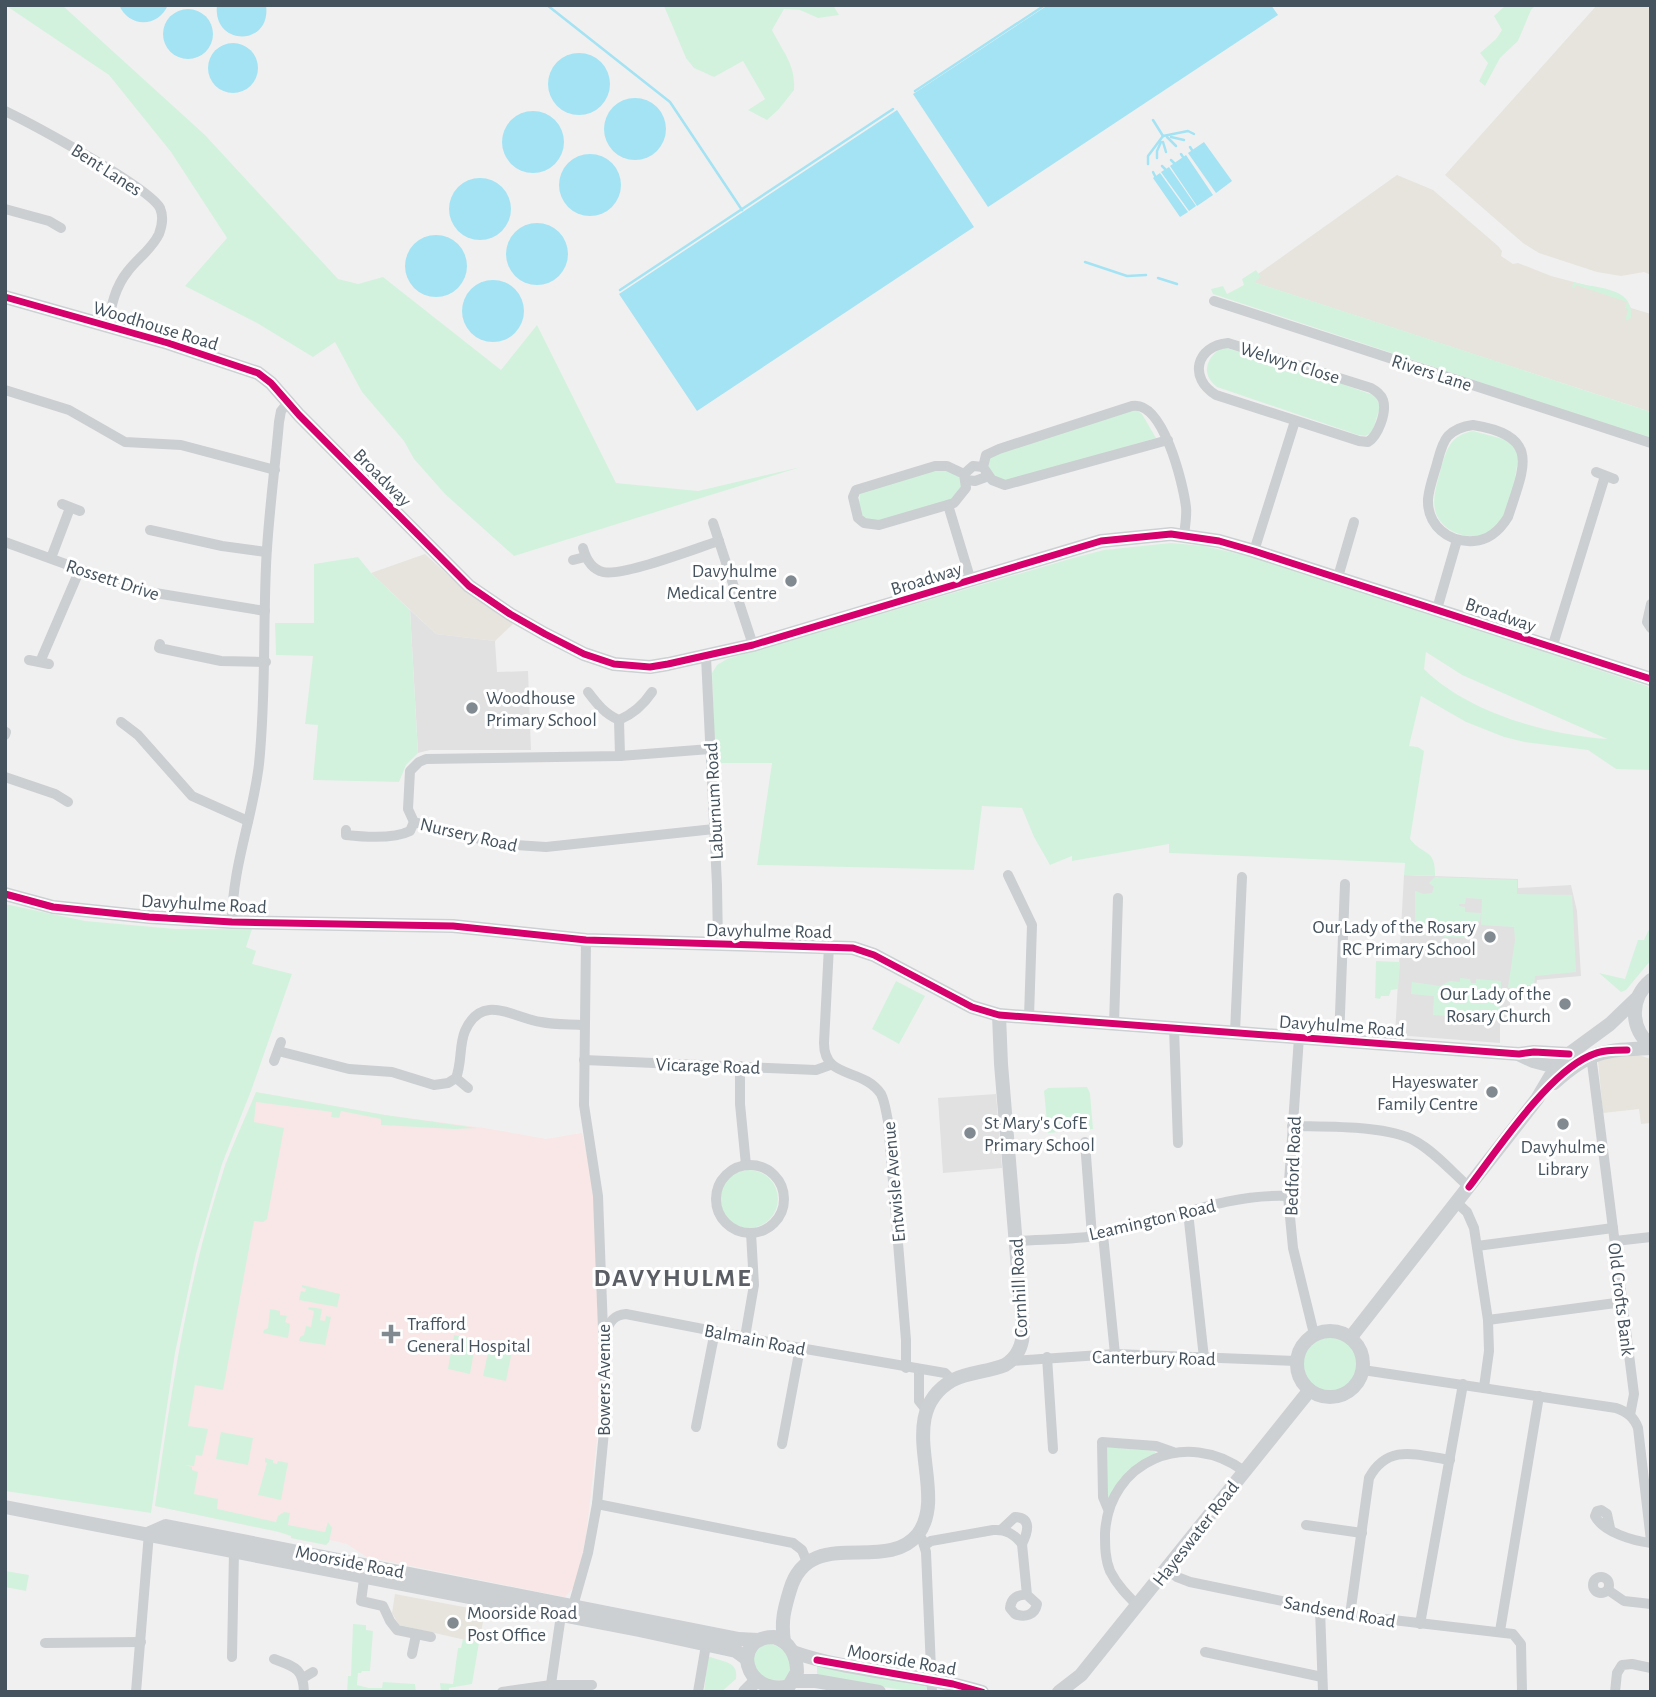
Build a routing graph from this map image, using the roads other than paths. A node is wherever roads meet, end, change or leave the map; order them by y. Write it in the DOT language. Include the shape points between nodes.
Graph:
graph roads {
  1 [pos="5,111"];
  2 [pos="5,209"];
  3 [pos="61,228"];
  4 [pos="5,297"];
  5 [pos="1214,301"];
  6 [pos="108,326"];
  7 [pos="5,390"];
  8 [pos="289,401"];
  9 [pos="1295,421"];
  10 [pos="1168,440"];
  11 [pos="1651,443"];
  12 [pos="275,470"];
  13 [pos="980,471"];
  14 [pos="1605,476"];
  15 [pos="965,477"];
  16 [pos="948,505"];
  17 [pos="70,508"];
  18 [pos="1354,522"];
  19 [pos="713,523"];
  20 [pos="150,530"];
  21 [pos="1184,535"];
  22 [pos="1457,540"];
  23 [pos="719,541"];
  24 [pos="5,542"];
  25 [pos="1254,551"];
  26 [pos="266,552"];
  27 [pos="51,558"];
  28 [pos="573,560"];
  29 [pos="80,569"];
  30 [pos="1338,577"];
  31 [pos="971,581"];
  32 [pos="1651,604"];
  33 [pos="1437,608"];
  34 [pos="265,611"];
  35 [pos="1651,628"];
  36 [pos="160,644"];
  37 [pos="753,645"];
  38 [pos="1552,648"];
  39 [pos="706,657"];
  40 [pos="29,660"];
  41 [pos="266,662"];
  42 [pos="1651,679"];
  43 [pos="588,692"];
  44 [pos="652,692"];
  45 [pos="619,720"];
  46 [pos="121,722"];
  47 [pos="710,749"];
  48 [pos="620,756"];
  49 [pos="5,777"];
  50 [pos="68,802"];
  51 [pos="248,821"];
  52 [pos="414,822"];
  53 [pos="714,829"];
  54 [pos="346,831"];
  55 [pos="1008,875"];
  56 [pos="1242,877"];
  57 [pos="1345,884"];
  58 [pos="5,894"];
  59 [pos="1118,898"];
  60 [pos="232,922"];
  61 [pos="586,940"];
  62 [pos="718,945"];
  63 [pos="829,946"];
  64 [pos="1650,980"];
  65 [pos="1636,999"];
  66 [pos="999,1015"];
  67 [pos="1028,1017"];
  68 [pos="1114,1024"];
  69 [pos="584,1025"];
  70 [pos="1174,1028"];
  71 [pos="1235,1032"];
  72 [pos="1298,1037"];
  73 [pos="1339,1040"];
  74 [pos="1651,1047"];
  75 [pos="278,1051"];
  76 [pos="1519,1054"];
  77 [pos="1569,1054"];
  78 [pos="1591,1055"];
  79 [pos="584,1060"];
  80 [pos="830,1065"];
  81 [pos="740,1066"];
  82 [pos="1563,1069"];
  83 [pos="456,1078"];
  84 [pos="468,1088"];
  85 [pos="1292,1126"];
  86 [pos="1084,1143"];
  87 [pos="1178,1143"];
  88 [pos="746,1165"];
  89 [pos="1469,1187"];
  90 [pos="1288,1196"];
  91 [pos="1457,1203"];
  92 [pos="1188,1212"];
  93 [pos="1613,1228"];
  94 [pos="751,1233"];
  95 [pos="1098,1235"];
  96 [pos="1651,1237"];
  97 [pos="1016,1241"];
  98 [pos="1615,1241"];
  99 [pos="1477,1246"];
  100 [pos="1623,1302"];
  101 [pos="1488,1320"];
  102 [pos="715,1331"];
  103 [pos="1314,1334"];
  104 [pos="603,1336"];
  105 [pos="745,1337"];
  106 [pos="1350,1338"];
  107 [pos="800,1349"];
  108 [pos="1115,1354"];
  109 [pos="1047,1357"];
  110 [pos="1204,1358"];
  111 [pos="1012,1361"];
  112 [pos="1296,1361"];
  113 [pos="906,1366"];
  114 [pos="919,1370"];
  115 [pos="1363,1370"];
  116 [pos="953,1381"];
  117 [pos="1462,1384"];
  118 [pos="1484,1387"];
  119 [pos="1309,1391"];
  120 [pos="1539,1396"];
  121 [pos="927,1411"];
  122 [pos="1630,1415"];
  123 [pos="696,1427"];
  124 [pos="1638,1434"];
  125 [pos="1651,1437"];
  126 [pos="782,1444"];
  127 [pos="1053,1449"];
  128 [pos="1174,1452"];
  129 [pos="1450,1460"];
  130 [pos="1244,1471"];
  131 [pos="597,1504"];
  132 [pos="5,1507"];
  133 [pos="1108,1509"];
  134 [pos="1306,1525"];
  135 [pos="1610,1528"];
  136 [pos="1001,1530"];
  137 [pos="149,1533"];
  138 [pos="1362,1533"];
  139 [pos="1651,1542"];
  140 [pos="235,1544"];
  141 [pos="923,1544"];
  142 [pos="1022,1544"];
  143 [pos="807,1562"];
  144 [pos="1167,1569"];
  145 [pos="365,1570"];
  146 [pos="1608,1590"];
  147 [pos="1027,1595"];
  148 [pos="1651,1604"];
  149 [pos="1137,1605"];
  150 [pos="1320,1609"];
  151 [pos="561,1610"];
  152 [pos="1350,1615"];
  153 [pos="782,1617"];
  154 [pos="1420,1624"];
  155 [pos="1500,1631"];
  156 [pos="416,1634"];
  157 [pos="431,1637"];
  158 [pos="760,1639"];
  159 [pos="45,1643"];
  160 [pos="141,1643"];
  161 [pos="706,1645"];
  162 [pos="788,1647"];
  163 [pos="1205,1653"];
  164 [pos="412,1654"];
  165 [pos="232,1657"];
  166 [pos="747,1659"];
  167 [pos="280,1665"];
  168 [pos="1651,1668"];
  169 [pos="1081,1675"];
  170 [pos="1322,1676"];
  171 [pos="587,1682"];
  172 [pos="790,1686"];
  173 [pos="931,1686"];
  174 [pos="750,1687"];
  175 [pos="551,1688"];
  176 [pos="773,1691"];
  177 [pos="135,1692"];
  178 [pos="304,1692"];
  179 [pos="502,1692"];
  180 [pos="698,1692"];
  181 [pos="879,1692"];
  182 [pos="982,1692"];
  183 [pos="1059,1692"];
  184 [pos="1078,1692"];
  185 [pos="1322,1692"];
  186 [pos="1522,1692"];
  187 [pos="1615,1692"];
  1 -- 6 [label="street, Bent Lanes" via="94,161 160,209 159,235 121,283"];
  2 -- 3 [label="street"];
  4 -- 6 [label="street, Woodhouse Road"];
  5 -- 11 [label="street, Rivers Lane"];
  6 -- 8 [label="street, Woodhouse Road" via="258,373"];
  7 -- 12 [label="street" via="69,410 125,442 181,445"];
  8 -- 12 [label="street" via="281,411"];
  8 -- 39 [label="street, Broadway" via="452,570 511,615 584,654 614,664 650,667"];
  9 -- 9 [label="street, Welwyn Close" via="1205,388 1199,369 1206,351 1228,343 1371,388 1383,399 1376,435 1368,442"];
  9 -- 25 [label="street"];
  10 -- 13 [label="street" via="1005,485"];
  10 -- 13 [label="street" via="1150,411 1138,405 999,449 986,455"];
  10 -- 21 [label="street" via="1185,499"];
  12 -- 26 [label="street"];
  13 -- 15 [label="street"];
  13 -- 15 [label="street"];
  14 -- 38 [label="street"];
  15 -- 16 [label="street" via="963,494"];
  15 -- 16 [label="street" via="947,466 935,466 860,488 853,498 858,518 871,525"];
  16 -- 31 [label="street"];
  17 -- 27 [label="street"];
  18 -- 30 [label="street"];
  19 -- 23 [label="street"];
  20 -- 26 [label="street"];
  21 -- 25 [label="street, Broadway"];
  21 -- 31 [label="street, Broadway" via="1101,541"];
  22 -- 22 [label="street" via="1437,528 1429,508 1443,444 1466,426 1509,435 1522,450 1523,465 1508,517 1490,537"];
  22 -- 33 [label="street"];
  23 -- 28 [label="street" via="615,573 596,570 584,552"];
  23 -- 37 [label="street"];
  24 -- 27 [label="street, Rossett Drive"];
  25 -- 30 [label="street, Broadway"];
  26 -- 34 [label="street"];
  27 -- 29 [label="street, Rossett Drive"];
  29 -- 34 [label="street, Rossett Drive" via="149,593"];
  29 -- 40 [label="street" via="45,663"];
  30 -- 33 [label="street, Broadway"];
  31 -- 37 [label="street, Broadway"];
  32 -- 35 [label="street" via="1647,622"];
  33 -- 38 [label="street, Broadway"];
  34 -- 41 [label="street"];
  36 -- 41 [label="street" via="159,648 213,660"];
  37 -- 39 [label="street, Broadway"];
  38 -- 42 [label="street, Broadway"];
  39 -- 47 [label="street, Laburnum Road"];
  41 -- 51 [label="street" via="259,765"];
  43 -- 45 [label="street"];
  44 -- 45 [label="street"];
  45 -- 48 [label="street"];
  46 -- 51 [label="street" via="192,796"];
  47 -- 48 [label="street, Nursery Road"];
  47 -- 53 [label="street, Laburnum Road"];
  48 -- 52 [label="street, Nursery Road" via="426,759 414,766 408,779 408,810"];
  49 -- 50 [label="street"];
  51 -- 60 [label="street" via="234,881"];
  52 -- 53 [label="street, Nursery Road" via="499,844 546,847"];
  52 -- 54 [label="street" via="403,834 360,836 346,835"];
  53 -- 62 [label="street, Laburnum Road"];
  55 -- 67 [label="street" via="1032,925"];
  56 -- 71 [label="street"];
  57 -- 73 [label="street"];
  58 -- 60 [label="street, Davyhulme Road" via="83,911"];
  59 -- 68 [label="street"];
  60 -- 61 [label="street, Davyhulme Road" via="453,926"];
  61 -- 62 [label="street, Davyhulme Road"];
  61 -- 69 [label="street, Bowers Avenue"];
  62 -- 63 [label="street, Davyhulme Road"];
  63 -- 66 [label="street, Davyhulme Road" via="864,951 972,1007"];
  63 -- 80 [label="street" via="824,1051"];
  64 -- 65 [label="street"];
  65 -- 74 [label="street" via="1637,1029"];
  65 -- 77 [label="street"];
  66 -- 67 [label="street, Davyhulme Road"];
  66 -- 97 [label="street, Cornhill Road"];
  67 -- 68 [label="street, Davyhulme Road"];
  68 -- 70 [label="street, Davyhulme Road"];
  69 -- 79 [label="street, Bowers Avenue"];
  69 -- 83 [label="street" via="539,1022 501,1009 485,1011 465,1031"];
  70 -- 71 [label="street, Davyhulme Road"];
  70 -- 87 [label="street"];
  71 -- 72 [label="street, Davyhulme Road"];
  72 -- 73 [label="street, Davyhulme Road"];
  72 -- 85 [label="street, Bedford Road"];
  73 -- 76 [label="street, Davyhulme Road"];
  74 -- 78 [label="street"];
  75 -- 83 [label="street" via="349,1069 392,1072 434,1085"];
  76 -- 77 [label="street"];
  76 -- 82 [label="street"];
  77 -- 82 [label="street"];
  78 -- 82 [label="street"];
  78 -- 93 [label="street, Old Crofts Bank"];
  79 -- 81 [label="street, Vicarage Road"];
  79 -- 104 [label="street, Bowers Avenue" via="584,1112 598,1196"];
  80 -- 81 [label="street, Vicarage Road" via="816,1070"];
  80 -- 113 [label="street, Entwisle Avenue" via="867,1081 883,1097 886,1108"];
  81 -- 88 [label="street"];
  82 -- 89 [label="street"];
  83 -- 84 [label="street"];
  85 -- 89 [label="street" via="1361,1129 1406,1137"];
  85 -- 90 [label="street, Bedford Road"];
  86 -- 95 [label="street"];
  88 -- 94 [label="street" via="726,1175 716,1195 721,1217 729,1226"];
  88 -- 94 [label="street" via="774,1174 784,1202 777,1220"];
  89 -- 91 [label="street"];
  90 -- 92 [label="street, Leamington Road" via="1249,1197"];
  90 -- 103 [label="street, Bedford Road" via="1293,1248"];
  91 -- 99 [label="street" via="1471,1219"];
  91 -- 106 [label="street"];
  92 -- 95 [label="street, Leamington Road"];
  92 -- 110 [label="street"];
  93 -- 98 [label="street, Old Crofts Bank"];
  93 -- 99 [label="street"];
  94 -- 105 [label="street" via="754,1285"];
  95 -- 97 [label="street, Leamington Road"];
  95 -- 108 [label="street"];
  96 -- 98 [label="street"];
  97 -- 111 [label="street, Cornhill Road" via="1023,1330 1021,1347"];
  98 -- 100 [label="street, Old Crofts Bank"];
  99 -- 101 [label="street"];
  100 -- 101 [label="street"];
  100 -- 122 [label="street, Old Crofts Bank" via="1634,1394"];
  101 -- 118 [label="street"];
  102 -- 104 [label="street, Balmain Road" via="626,1314 616,1316"];
  102 -- 105 [label="street, Balmain Road"];
  102 -- 123 [label="street"];
  103 -- 106 [label="street" via="1329,1330"];
  103 -- 112 [label="street" via="1299,1350"];
  104 -- 131 [label="street, Bowers Avenue" via="606,1411"];
  105 -- 107 [label="street, Balmain Road"];
  106 -- 115 [label="street" via="1361,1351"];
  107 -- 113 [label="street, Balmain Road"];
  107 -- 126 [label="street"];
  108 -- 109 [label="street, Canterbury Road"];
  108 -- 110 [label="street, Canterbury Road"];
  109 -- 111 [label="street, Canterbury Road"];
  109 -- 127 [label="street"];
  110 -- 112 [label="street, Canterbury Road"];
  111 -- 116 [label="street, Cornhill Road"];
  112 -- 119 [label="street" via="1297,1373"];
  113 -- 114 [label="street, Balmain Road"];
  114 -- 116 [label="street, Balmain Road" via="945,1373"];
  114 -- 121 [label="street" via="919,1401"];
  115 -- 117 [label="street"];
  115 -- 119 [label="street" via="1346,1394 1327,1398"];
  116 -- 121 [label="street"];
  117 -- 118 [label="street"];
  117 -- 129 [label="street"];
  118 -- 120 [label="street"];
  119 -- 130 [label="street, Hayeswater Road"];
  120 -- 122 [label="street" via="1616,1408"];
  120 -- 155 [label="street"];
  121 -- 141 [label="street"];
  122 -- 124 [label="street, Old Crofts Bank"];
  124 -- 125 [label="street"];
  124 -- 139 [label="street, Old Crofts Bank"];
  128 -- 130 [label="street" via="1218,1455"];
  128 -- 133 [label="street" via="1137,1469"];
  128 -- 133 [label="street" via="1102,1442 1103,1497"];
  129 -- 138 [label="street" via="1410,1453 1385,1457 1369,1478"];
  129 -- 154 [label="street"];
  130 -- 144 [label="street, Hayeswater Road"];
  131 -- 143 [label="street" via="793,1543"];
  131 -- 151 [label="street, Bowers Avenue" via="588,1553"];
  132 -- 137 [label="street, Moorside Road"];
  133 -- 149 [label="street" via="1105,1545 1109,1567 1117,1584"];
  134 -- 138 [label="street"];
  135 -- 139 [label="street" via="1625,1537"];
  136 -- 141 [label="street"];
  136 -- 142 [label="street"];
  136 -- 142 [label="street" via="1015,1517 1024,1519 1028,1529"];
  137 -- 140 [label="street, Moorside Road"];
  137 -- 160 [label="street"];
  138 -- 152 [label="street"];
  140 -- 145 [label="street, Moorside Road"];
  140 -- 165 [label="street"];
  141 -- 143 [label="street" via="833,1553"];
  141 -- 173 [label="street"];
  142 -- 147 [label="street"];
  143 -- 153 [label="street" via="792,1582"];
  144 -- 149 [label="street, Hayeswater Road"];
  144 -- 150 [label="street, Sandsend Road" via="1190,1582"];
  145 -- 151 [label="street, Moorside Road"];
  145 -- 156 [label="street" via="361,1601 383,1606 397,1630"];
  146 -- 148 [label="street" via="1624,1601"];
  149 -- 169 [label="street, Hayeswater Road"];
  150 -- 152 [label="street, Sandsend Road"];
  150 -- 170 [label="street"];
  151 -- 158 [label="street, Moorside Road"];
  151 -- 161 [label="street, Moorside Road"];
  151 -- 175 [label="street, Bowers Avenue"];
  152 -- 154 [label="street, Sandsend Road"];
  153 -- 158 [label="street"];
  153 -- 162 [label="street"];
  154 -- 155 [label="street, Sandsend Road"];
  155 -- 186 [label="street, Sandsend Road" via="1517,1636 1522,1649"];
  156 -- 157 [label="street"];
  156 -- 164 [label="street"];
  158 -- 162 [label="street" via="774,1637"];
  158 -- 166 [label="street" via="751,1646"];
  159 -- 160 [label="street"];
  160 -- 177 [label="street"];
  161 -- 166 [label="street, Moorside Road" via="736,1651"];
  161 -- 180 [label="street"];
  162 -- 172 [label="street" via="797,1664"];
  162 -- 173 [label="street, Moorside Road" via="817,1660"];
  163 -- 170 [label="street"];
  166 -- 174 [label="street"];
  167 -- 178 [label="street" via="308,1675"];
  168 -- 187 [label="street" via="1622,1665"];
  169 -- 183 [label="street, Hayeswater Road"];
  169 -- 184 [label="street, Hayeswater Road"];
  170 -- 185 [label="street"];
  171 -- 175 [label="street"];
  172 -- 176 [label="street"];
  172 -- 181 [label="street, Moorside Road" via="816,1681"];
  173 -- 182 [label="street, Moorside Road"];
  174 -- 176 [label="street"];
  175 -- 179 [label="street"];
}
